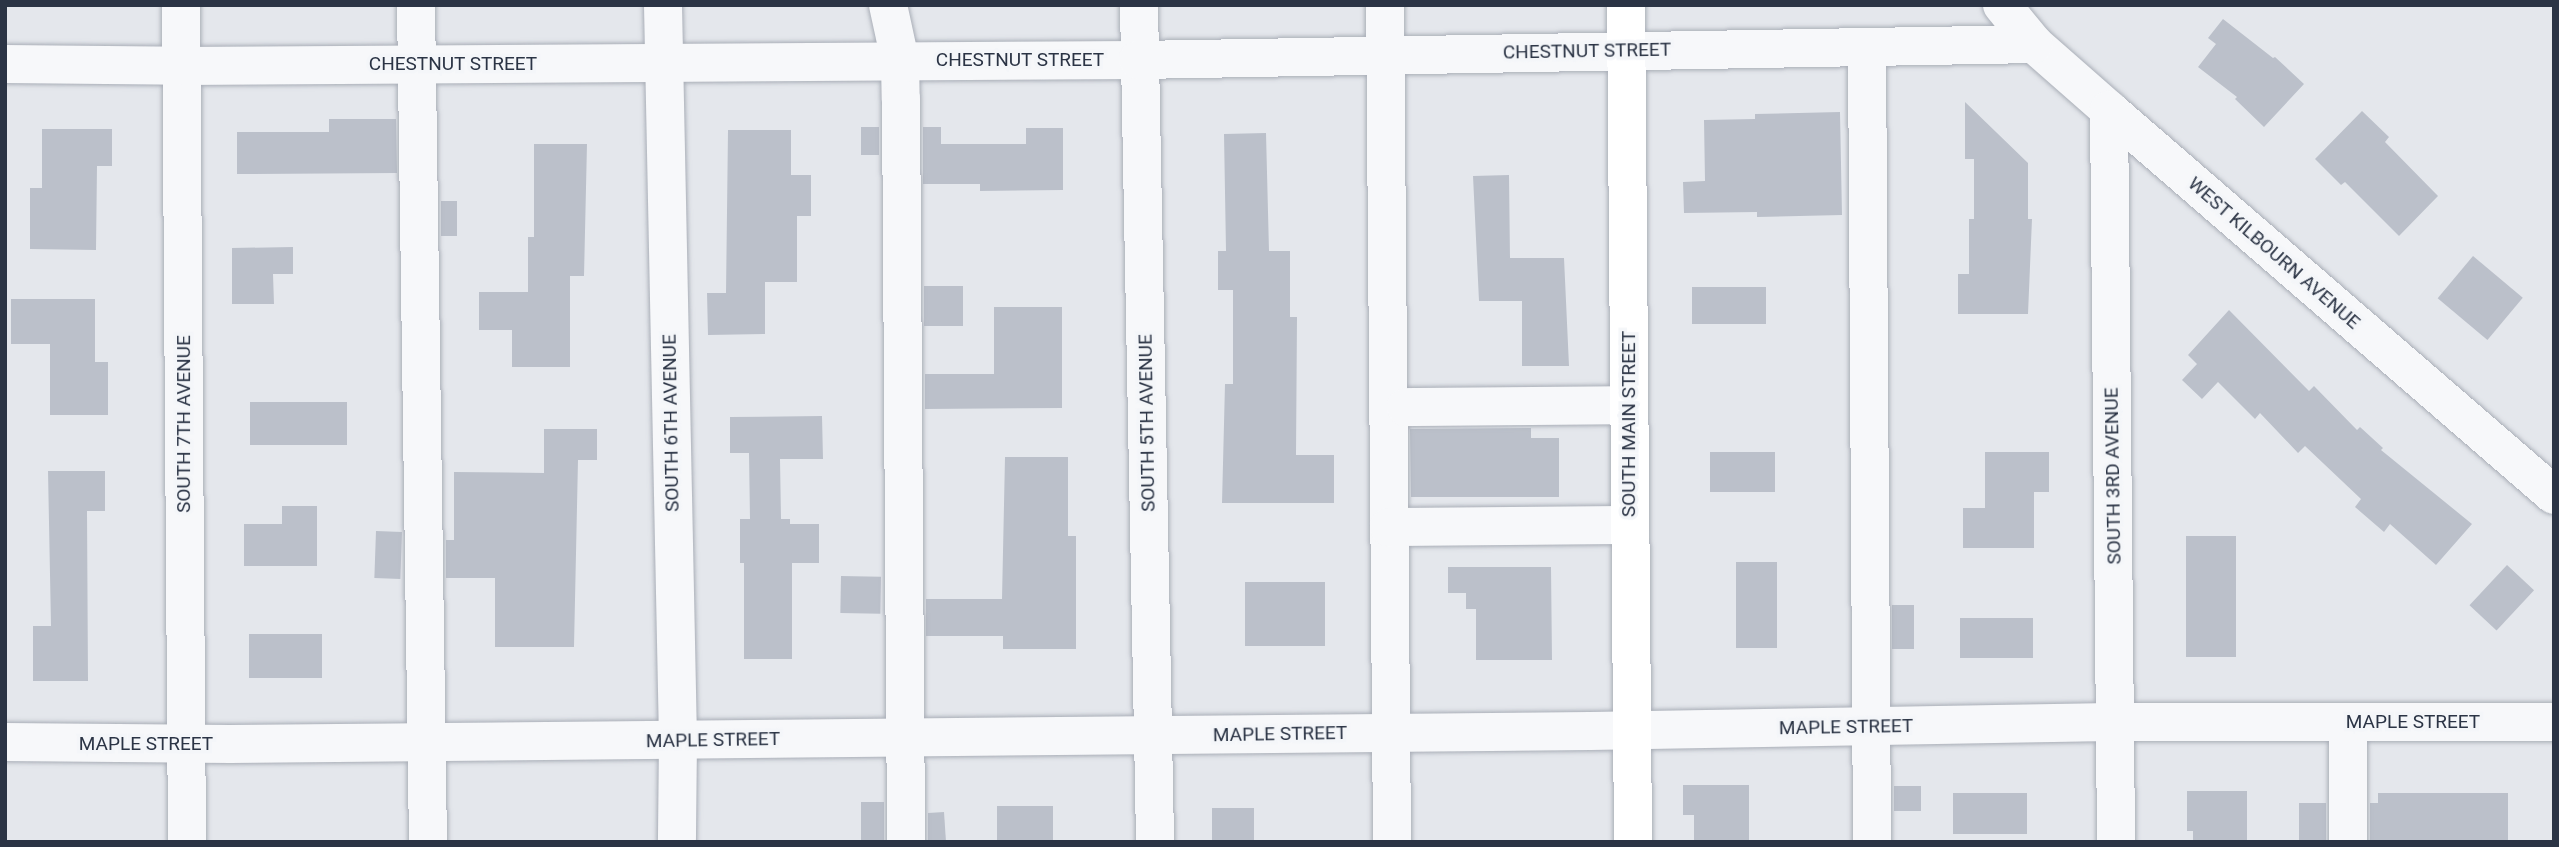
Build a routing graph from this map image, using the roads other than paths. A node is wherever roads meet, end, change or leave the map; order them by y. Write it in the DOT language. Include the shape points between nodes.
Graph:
graph roads {
  1 [pos="181,5"];
  2 [pos="416,5"];
  3 [pos="663,5"];
  4 [pos="888,5"];
  5 [pos="1139,5"];
  6 [pos="1385,5"];
  7 [pos="1626,5"];
  8 [pos="2002,5"];
  9 [pos="2034,44"];
  10 [pos="1867,47"];
  11 [pos="1626,50"];
  12 [pos="1386,55"];
  13 [pos="900,60"];
  14 [pos="1138,60"];
  15 [pos="664,62"];
  16 [pos="5,64"];
  17 [pos="416,64"];
  18 [pos="182,66"];
  19 [pos="2109,110"];
  20 [pos="1629,405"];
  21 [pos="1406,407"];
  22 [pos="2554,495"];
  23 [pos="1630,526"];
  24 [pos="1389,527"];
  25 [pos="2115,722"];
  26 [pos="2348,722"];
  27 [pos="2554,722"];
  28 [pos="1872,726"];
  29 [pos="1631,731"];
  30 [pos="1391,733"];
  31 [pos="1155,735"];
  32 [pos="904,737"];
  33 [pos="678,740"];
  34 [pos="5,742"];
  35 [pos="428,742"];
  36 [pos="186,744"];
  37 [pos="187,842"];
  38 [pos="428,842"];
  39 [pos="677,842"];
  40 [pos="906,842"];
  41 [pos="1155,842"];
  42 [pos="1392,842"];
  43 [pos="1633,842"];
  44 [pos="1872,842"];
  45 [pos="2116,842"];
  46 [pos="2348,842"];
  1 -- 18 [label="street, SOUTH 7TH AVENUE"];
  2 -- 17 [label="street"];
  3 -- 15 [label="street, SOUTH 6TH AVENUE"];
  4 -- 13 [label="street"];
  5 -- 14 [label="street, SOUTH 5TH AVENUE"];
  6 -- 12 [label="street"];
  7 -- 11 [label="main road, SOUTH MAIN STREET"];
  8 -- 9 [label="street, WEST KILBOURN AVENUE"];
  9 -- 10 [label="street, CHESTNUT STREET"];
  9 -- 19 [label="street, WEST KILBOURN AVENUE"];
  10 -- 11 [label="street, CHESTNUT STREET"];
  10 -- 28 [label="street"];
  11 -- 12 [label="street, CHESTNUT STREET"];
  11 -- 20 [label="main road, SOUTH MAIN STREET"];
  12 -- 14 [label="street, CHESTNUT STREET"];
  12 -- 24 [label="street"];
  13 -- 14 [label="street, CHESTNUT STREET"];
  13 -- 15 [label="street, CHESTNUT STREET"];
  13 -- 32 [label="street"];
  14 -- 31 [label="street, SOUTH 5TH AVENUE"];
  15 -- 17 [label="street, CHESTNUT STREET"];
  15 -- 33 [label="street, SOUTH 6TH AVENUE"];
  16 -- 18 [label="street, CHESTNUT STREET"];
  17 -- 18 [label="street, CHESTNUT STREET"];
  17 -- 35 [label="street"];
  18 -- 36 [label="street, SOUTH 7TH AVENUE"];
  19 -- 22 [label="street, WEST KILBOURN AVENUE"];
  19 -- 25 [label="street, SOUTH 3RD AVENUE"];
  20 -- 21 [label="street"];
  20 -- 23 [label="main road, SOUTH MAIN STREET"];
  23 -- 24 [label="street"];
  23 -- 29 [label="main road, SOUTH MAIN STREET"];
  24 -- 30 [label="street"];
  25 -- 26 [label="street, MAPLE STREET"];
  25 -- 28 [label="street, MAPLE STREET"];
  25 -- 45 [label="street, SOUTH 3RD AVENUE"];
  26 -- 27 [label="street, MAPLE STREET"];
  26 -- 46 [label="street"];
  28 -- 29 [label="street, MAPLE STREET"];
  28 -- 44 [label="street"];
  29 -- 30 [label="street, MAPLE STREET"];
  29 -- 43 [label="main road, SOUTH MAIN STREET"];
  30 -- 31 [label="street, MAPLE STREET"];
  30 -- 42 [label="street"];
  31 -- 32 [label="street, MAPLE STREET"];
  31 -- 41 [label="street, SOUTH 5TH AVENUE"];
  32 -- 33 [label="street, MAPLE STREET"];
  32 -- 40 [label="street"];
  33 -- 35 [label="street, MAPLE STREET"];
  33 -- 39 [label="street, SOUTH 6TH AVENUE"];
  34 -- 36 [label="street, MAPLE STREET"];
  35 -- 36 [label="street, MAPLE STREET"];
  35 -- 38 [label="street"];
  36 -- 37 [label="street, SOUTH 7TH AVENUE"];
}
